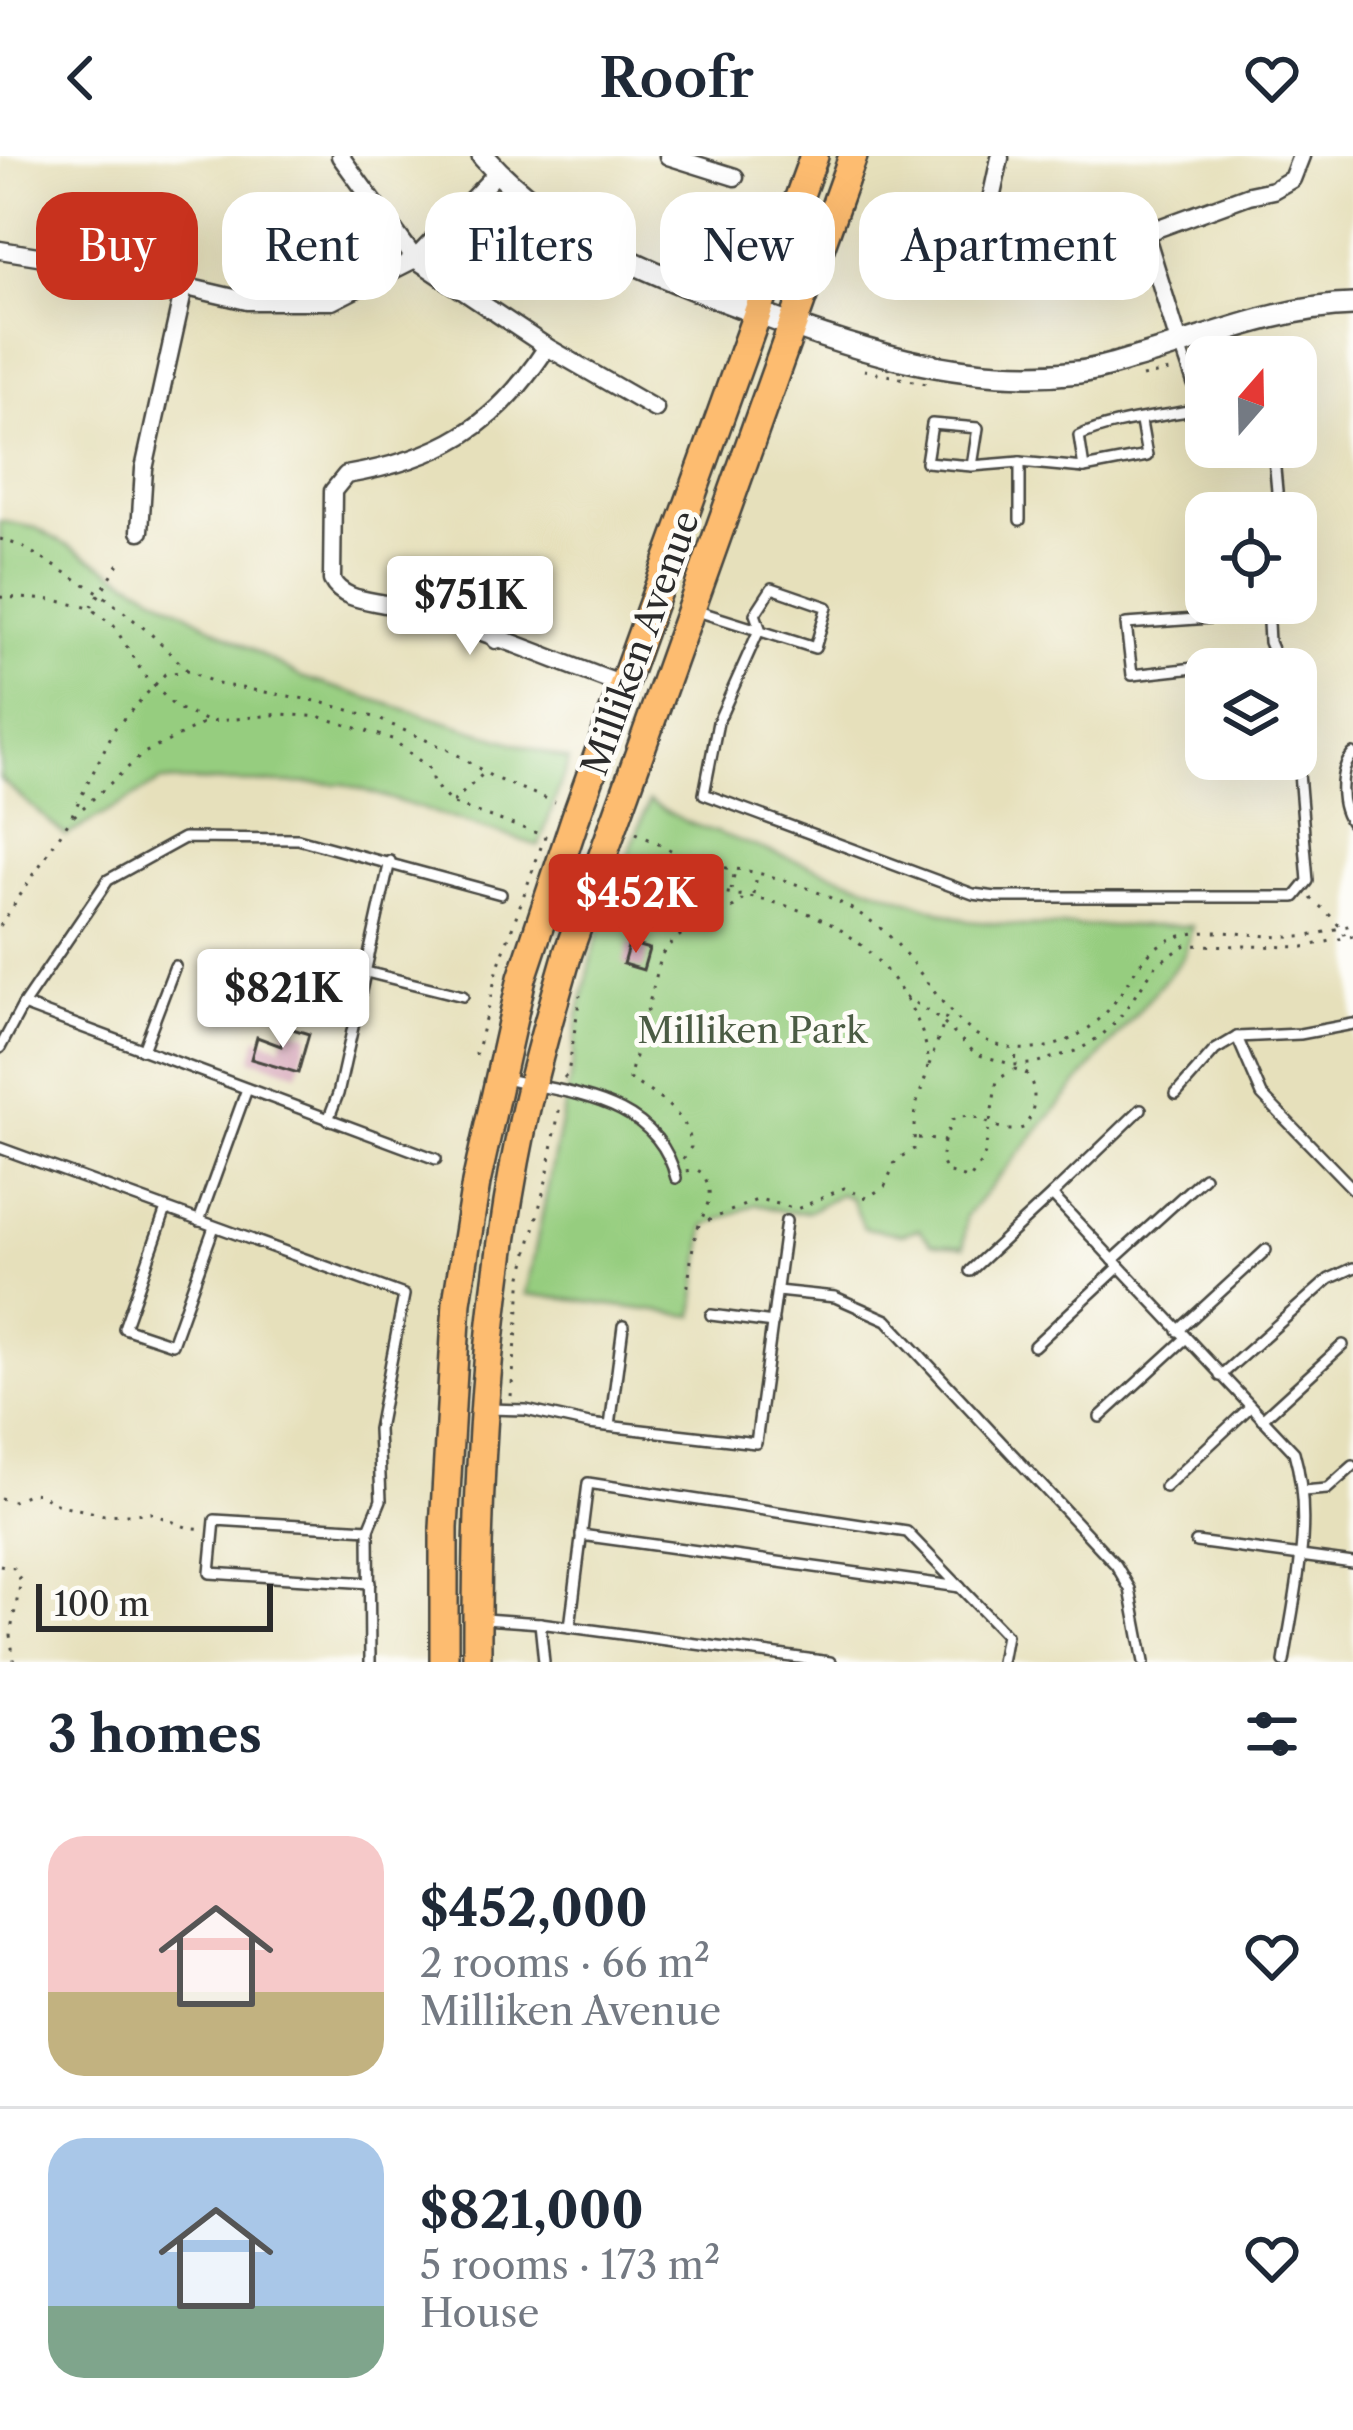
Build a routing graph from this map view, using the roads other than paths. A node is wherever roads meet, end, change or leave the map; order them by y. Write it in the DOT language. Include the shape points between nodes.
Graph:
graph roads {
  1 [pos="340,156"];
  2 [pos="668,156"];
  3 [pos="814,156"];
  4 [pos="853,156"];
  5 [pos="1300,156"];
  6 [pos="1000,158"];
  7 [pos="490,164"];
  8 [pos="735,177"];
  9 [pos="993,192"];
  10 [pos="1159,228"];
  11 [pos="0,250"];
  12 [pos="36,256"];
  13 [pos="415,259"];
  14 [pos="1159,277"];
  15 [pos="198,291"];
  16 [pos="181,300"];
  17 [pos="1353,305"];
  18 [pos="758,314"];
  19 [pos="791,326"];
  20 [pos="547,347"];
  21 [pos="1184,356"];
  22 [pos="655,409"];
  23 [pos="1185,412"];
  24 [pos="1141,422"];
  25 [pos="1020,462"];
  26 [pos="972,466"];
  27 [pos="1084,468"];
  28 [pos="1020,520"];
  29 [pos="140,531"];
  30 [pos="517,571"];
  31 [pos="691,610"];
  32 [pos="1185,617"];
  33 [pos="760,628"];
  34 [pos="496,640"];
  35 [pos="1185,671"];
  36 [pos="623,685"];
  37 [pos="1353,754"];
  38 [pos="1300,780"];
  39 [pos="1353,825"];
  40 [pos="390,861"];
  41 [pos="501,894"];
  42 [pos="175,966"];
  43 [pos="362,970"];
  44 [pos="463,996"];
  45 [pos="23,1005"];
  46 [pos="1353,1024"];
  47 [pos="1237,1037"];
  48 [pos="0,1048"];
  49 [pos="143,1050"];
  50 [pos="499,1077"];
  51 [pos="532,1085"];
  52 [pos="247,1089"];
  53 [pos="1176,1094"];
  54 [pos="1141,1109"];
  55 [pos="328,1120"];
  56 [pos="0,1148"];
  57 [pos="436,1160"];
  58 [pos="681,1176"];
  59 [pos="1204,1177"];
  60 [pos="1353,1189"];
  61 [pos="1052,1195"];
  62 [pos="166,1209"];
  63 [pos="199,1221"];
  64 [pos="786,1221"];
  65 [pos="214,1226"];
  66 [pos="1266,1250"];
  67 [pos="1116,1263"];
  68 [pos="1353,1268"];
  69 [pos="970,1271"];
  70 [pos="778,1291"];
  71 [pos="711,1315"];
  72 [pos="773,1323"];
  73 [pos="623,1326"];
  74 [pos="1182,1335"];
  75 [pos="1342,1345"];
  76 [pos="1034,1346"];
  77 [pos="1220,1376"];
  78 [pos="1250,1407"];
  79 [pos="483,1409"];
  80 [pos="1100,1417"];
  81 [pos="1262,1418"];
  82 [pos="610,1426"];
  83 [pos="1353,1466"];
  84 [pos="1165,1487"];
  85 [pos="1303,1491"];
  86 [pos="369,1529"];
  87 [pos="581,1535"];
  88 [pos="1196,1542"];
  89 [pos="1301,1556"];
  90 [pos="1353,1563"];
  91 [pos="370,1583"];
  92 [pos="960,1587"];
  93 [pos="477,1619"];
  94 [pos="540,1623"];
  95 [pos="570,1627"];
  96 [pos="370,1662"];
  97 [pos="444,1662"];
  98 [pos="477,1662"];
  99 [pos="544,1662"];
  100 [pos="830,1662"];
  101 [pos="1001,1662"];
  102 [pos="1144,1662"];
  103 [pos="1284,1662"];
  1 -- 13 [label="street"];
  2 -- 8 [label="street"];
  3 -- 18 [label="main road, Milliken Avenue"];
  4 -- 19 [label="main road, Milliken Avenue"];
  5 -- 10 [label="street" via="1292,179 1273,190"];
  6 -- 9 [label="street"];
  7 -- 13 [label="street"];
  7 -- 18 [label="street" via="593,243"];
  11 -- 12 [label="street"];
  13 -- 15 [label="street" via="332,301 247,302"];
  13 -- 20 [label="street"];
  14 -- 21 [label="street"];
  16 -- 29 [label="street" via="144,469"];
  17 -- 21 [label="street" via="1273,314"];
  18 -- 19 [label="street"];
  18 -- 36 [label="main road, Milliken Avenue"];
  19 -- 21 [label="street" via="893,360 960,372 1083,372"];
  19 -- 31 [label="main road, Milliken Avenue"];
  20 -- 22 [label="street"];
  20 -- 34 [label="street" via="506,405 458,441 346,475 333,491 337,590"];
  23 -- 24 [label="lane"];
  24 -- 27 [label="lane" via="1079,436"];
  24 -- 27 [label="lane" via="1147,456"];
  25 -- 26 [label="lane"];
  25 -- 27 [label="lane"];
  25 -- 28 [label="lane"];
  26 -- 26 [label="lane" via="926,462 932,424 978,428"];
  30 -- 34 [label="street"];
  31 -- 33 [label="lane"];
  31 -- 51 [label="main road, Milliken Avenue" via="568,952"];
  32 -- 35 [label="lane" via="1126,624 1132,675"];
  33 -- 33 [label="lane" via="815,648 827,608 772,588 755,614"];
  33 -- 38 [label="lane" via="718,722 704,794 952,886 996,897 1294,897 1308,881"];
  34 -- 36 [label="street"];
  36 -- 50 [label="main road, Milliken Avenue" via="532,941"];
  37 -- 39 [label="lane" via="1343,770 1344,814"];
  40 -- 41 [label="lane"];
  40 -- 43 [label="lane"];
  40 -- 45 [label="lane" via="298,838 184,838 109,880"];
  42 -- 49 [label="lane"];
  43 -- 44 [label="lane"];
  43 -- 55 [label="lane"];
  45 -- 48 [label="lane"];
  45 -- 49 [label="lane"];
  46 -- 47 [label="lane"];
  47 -- 53 [label="lane"];
  47 -- 60 [label="lane" via="1262,1095"];
  49 -- 52 [label="lane"];
  50 -- 51 [label="lane"];
  50 -- 97 [label="main road, Milliken Avenue" via="458,1302"];
  51 -- 58 [label="lane" via="632,1113"];
  51 -- 79 [label="main road, Milliken Avenue" via="506,1210"];
  52 -- 55 [label="lane"];
  52 -- 63 [label="lane"];
  54 -- 61 [label="lane"];
  55 -- 57 [label="lane"];
  56 -- 62 [label="lane"];
  59 -- 67 [label="lane"];
  61 -- 67 [label="lane"];
  61 -- 69 [label="lane"];
  62 -- 63 [label="lane"];
  62 -- 65 [label="lane" via="124,1328 172,1344"];
  63 -- 65 [label="lane"];
  64 -- 70 [label="lane"];
  65 -- 86 [label="lane" via="404,1295 378,1429 381,1500"];
  66 -- 74 [label="lane"];
  67 -- 74 [label="lane"];
  67 -- 76 [label="lane"];
  68 -- 77 [label="lane" via="1329,1279"];
  70 -- 72 [label="lane"];
  70 -- 102 [label="lane" via="835,1297 887,1320 1116,1565 1130,1589"];
  71 -- 72 [label="lane"];
  72 -- 82 [label="lane" via="756,1443"];
  73 -- 82 [label="lane"];
  74 -- 77 [label="lane"];
  74 -- 80 [label="lane"];
  75 -- 81 [label="lane"];
  77 -- 78 [label="lane"];
  78 -- 81 [label="lane"];
  78 -- 84 [label="lane"];
  79 -- 82 [label="lane"];
  79 -- 93 [label="main road, Milliken Avenue"];
  81 -- 85 [label="lane" via="1294,1452"];
  83 -- 85 [label="lane" via="1327,1489"];
  85 -- 89 [label="lane"];
  86 -- 91 [label="lane"];
  86 -- 91 [label="lane" via="215,1520 210,1573"];
  87 -- 92 [label="lane"];
  87 -- 92 [label="lane" via="588,1483 907,1532"];
  87 -- 95 [label="lane"];
  88 -- 89 [label="lane"];
  89 -- 90 [label="lane"];
  89 -- 103 [label="lane"];
  91 -- 96 [label="lane"];
  92 -- 101 [label="lane" via="1006,1635"];
  93 -- 94 [label="lane"];
  93 -- 98 [label="main road, Milliken Avenue"];
  94 -- 95 [label="lane"];
  94 -- 99 [label="lane"];
  95 -- 100 [label="lane"];
}
